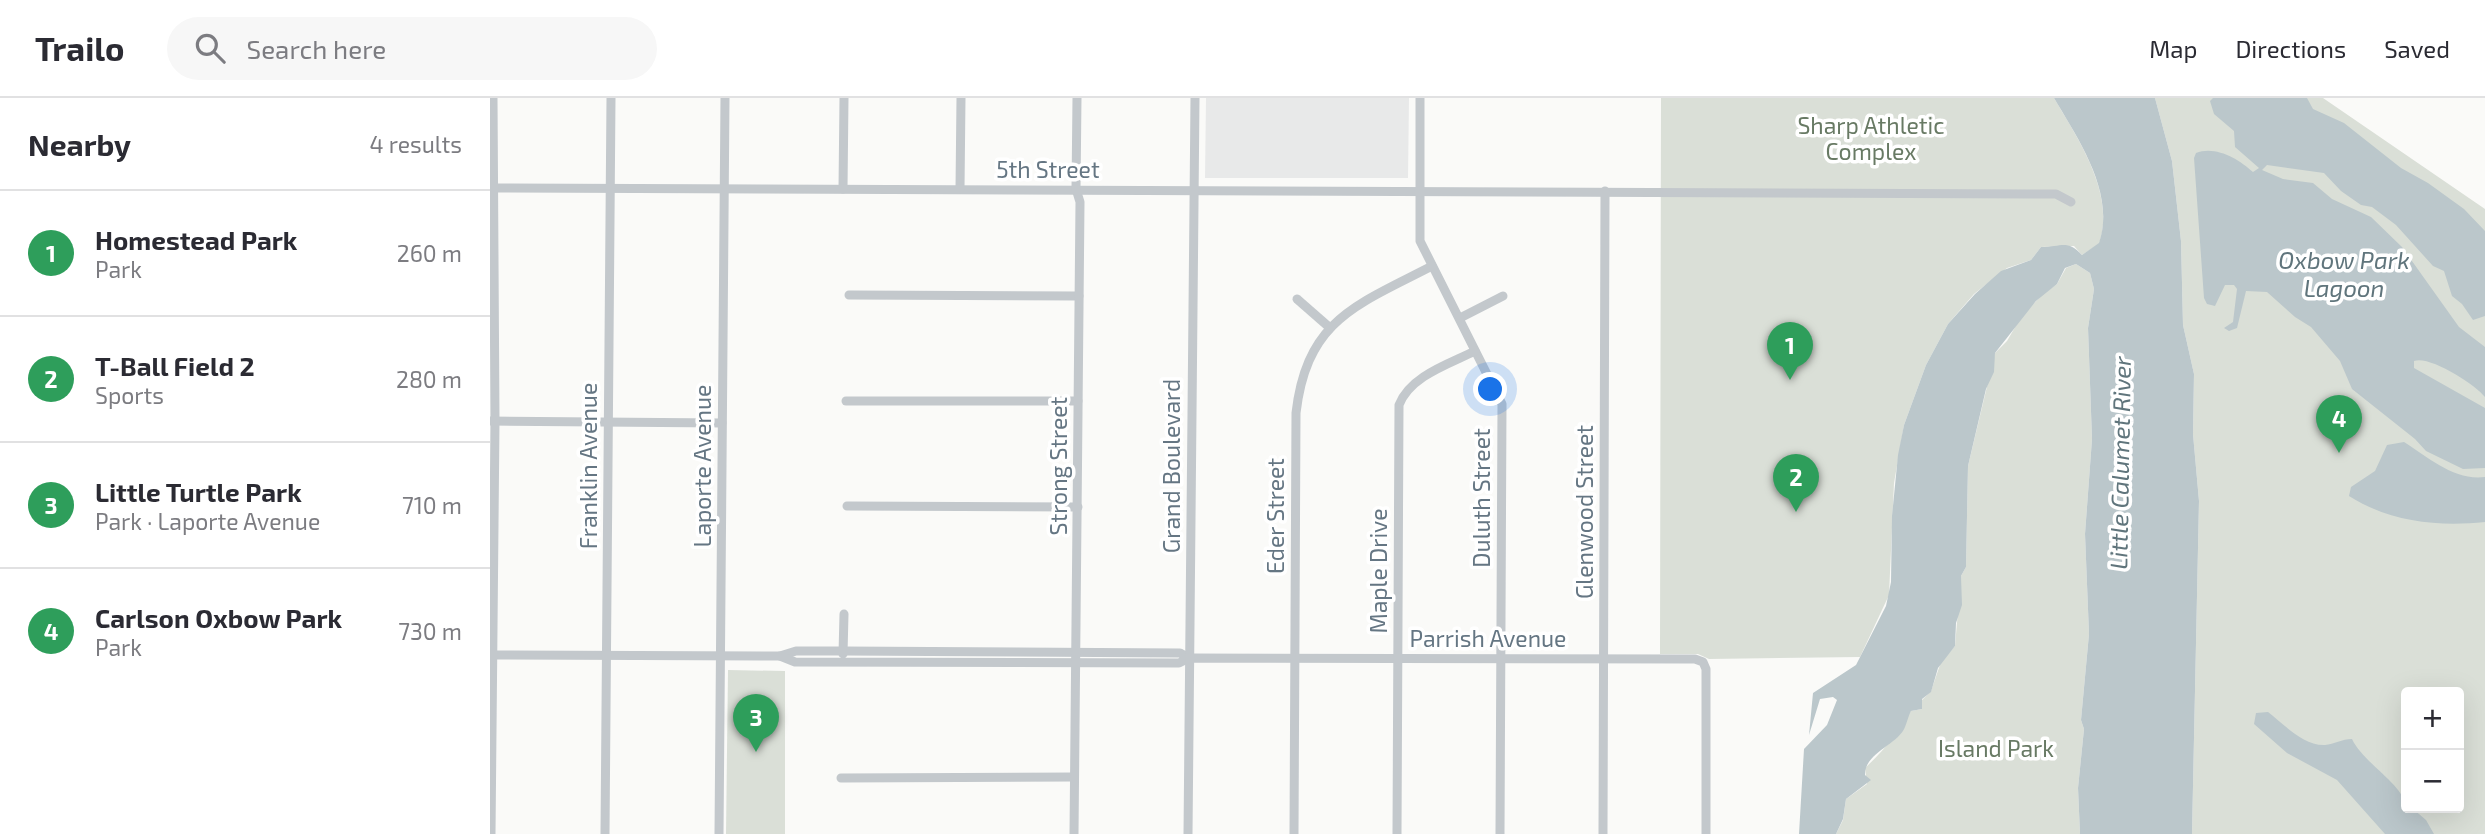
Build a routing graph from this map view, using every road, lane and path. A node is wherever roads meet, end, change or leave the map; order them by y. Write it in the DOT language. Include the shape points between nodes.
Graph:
graph roads {
  1 [pos="493,98"];
  2 [pos="611,98"];
  3 [pos="725,98"];
  4 [pos="844,98"];
  5 [pos="961,98"];
  6 [pos="1077,98"];
  7 [pos="1195,98"];
  8 [pos="1420,98"];
  9 [pos="491,188"];
  10 [pos="610,188"];
  11 [pos="724,189"];
  12 [pos="843,189"];
  13 [pos="960,189"];
  14 [pos="1076,189"];
  15 [pos="1195,190"];
  16 [pos="1419,190"];
  17 [pos="1605,191"];
  18 [pos="2071,202"];
  19 [pos="1432,266"];
  20 [pos="849,295"];
  21 [pos="1079,296"];
  22 [pos="1503,296"];
  23 [pos="1297,299"];
  24 [pos="1460,318"];
  25 [pos="1329,327"];
  26 [pos="1475,351"];
  27 [pos="846,401"];
  28 [pos="1078,401"];
  29 [pos="492,421"];
  30 [pos="608,422"];
  31 [pos="722,423"];
  32 [pos="847,506"];
  33 [pos="1078,507"];
  34 [pos="844,614"];
  35 [pos="843,652"];
  36 [pos="607,655"];
  37 [pos="491,656"];
  38 [pos="720,656"];
  39 [pos="780,656"];
  40 [pos="1076,657"];
  41 [pos="1189,658"];
  42 [pos="1295,658"];
  43 [pos="1398,659"];
  44 [pos="1501,659"];
  45 [pos="1604,659"];
  46 [pos="843,662"];
  47 [pos="1074,777"];
  48 [pos="841,778"];
  49 [pos="491,834"];
  50 [pos="606,834"];
  51 [pos="719,834"];
  52 [pos="1074,834"];
  53 [pos="1188,834"];
  54 [pos="1294,834"];
  55 [pos="1397,834"];
  56 [pos="1500,834"];
  57 [pos="1603,834"];
  58 [pos="1706,834"];
  1 -- 9 [label="street"];
  2 -- 10 [label="street, Franklin Avenue"];
  3 -- 11 [label="street, Laporte Avenue"];
  4 -- 12 [label="street"];
  5 -- 13 [label="street"];
  6 -- 14 [label="street, Strong Street"];
  7 -- 15 [label="street, Grand Boulevard"];
  8 -- 16 [label="street, Duluth Street"];
  9 -- 10 [label="street, 5th Street"];
  9 -- 29 [label="street"];
  10 -- 11 [label="street, 5th Street"];
  10 -- 30 [label="street, Franklin Avenue"];
  11 -- 12 [label="street, 5th Street"];
  11 -- 31 [label="street, Laporte Avenue"];
  12 -- 13 [label="street, 5th Street"];
  13 -- 14 [label="street, 5th Street"];
  14 -- 15 [label="street, 5th Street"];
  14 -- 21 [label="street, Strong Street" via="1080,202"];
  15 -- 16 [label="street, 5th Street"];
  15 -- 41 [label="street, Grand Boulevard"];
  16 -- 17 [label="street, 5th Street"];
  16 -- 19 [label="street, Duluth Street" via="1420,241"];
  17 -- 18 [label="street, 5th Street" via="2056,194"];
  17 -- 45 [label="street, Glenwood Street"];
  19 -- 24 [label="street, Duluth Street"];
  19 -- 25 [label="street, Eder Street"];
  20 -- 21 [label="street"];
  21 -- 28 [label="street, Strong Street"];
  22 -- 24 [label="street"];
  23 -- 25 [label="street"];
  24 -- 26 [label="street, Duluth Street"];
  25 -- 42 [label="street, Eder Street" via="1299,382"];
  26 -- 43 [label="street, Maple Drive" via="1415,383 1399,405"];
  26 -- 44 [label="street, Duluth Street" via="1502,404"];
  27 -- 28 [label="street"];
  28 -- 33 [label="street, Strong Street"];
  29 -- 30 [label="street"];
  29 -- 37 [label="street"];
  30 -- 31 [label="street"];
  30 -- 36 [label="street, Franklin Avenue"];
  31 -- 38 [label="street, Laporte Avenue"];
  32 -- 33 [label="street"];
  33 -- 40 [label="street, Strong Street"];
  34 -- 35 [label="street"];
  35 -- 39 [label="street, Parrish Avenue"];
  35 -- 40 [label="street, Parrish Avenue"];
  35 -- 46 [label="street"];
  36 -- 37 [label="street, Parrish Avenue"];
  36 -- 38 [label="street, Parrish Avenue"];
  36 -- 50 [label="street, Franklin Avenue"];
  37 -- 49 [label="street"];
  38 -- 39 [label="street, Parrish Avenue"];
  38 -- 51 [label="street, Laporte Avenue"];
  39 -- 46 [label="street, Parrish Avenue" via="795,662"];
  40 -- 41 [label="street, Parrish Avenue" via="1180,653"];
  40 -- 46 [label="street, Parrish Avenue"];
  40 -- 47 [label="street, Strong Street"];
  41 -- 42 [label="street, Parrish Avenue"];
  41 -- 53 [label="street, Grand Boulevard"];
  42 -- 43 [label="street, Parrish Avenue"];
  42 -- 54 [label="street, Eder Street"];
  43 -- 44 [label="street, Parrish Avenue"];
  43 -- 55 [label="street, Maple Drive"];
  44 -- 45 [label="street, Parrish Avenue"];
  44 -- 56 [label="street, Duluth Street"];
  45 -- 57 [label="street, Glenwood Street"];
  45 -- 58 [label="street, Parrish Avenue" via="1703,662"];
  47 -- 48 [label="street"];
  47 -- 52 [label="street, Strong Street"];
}
